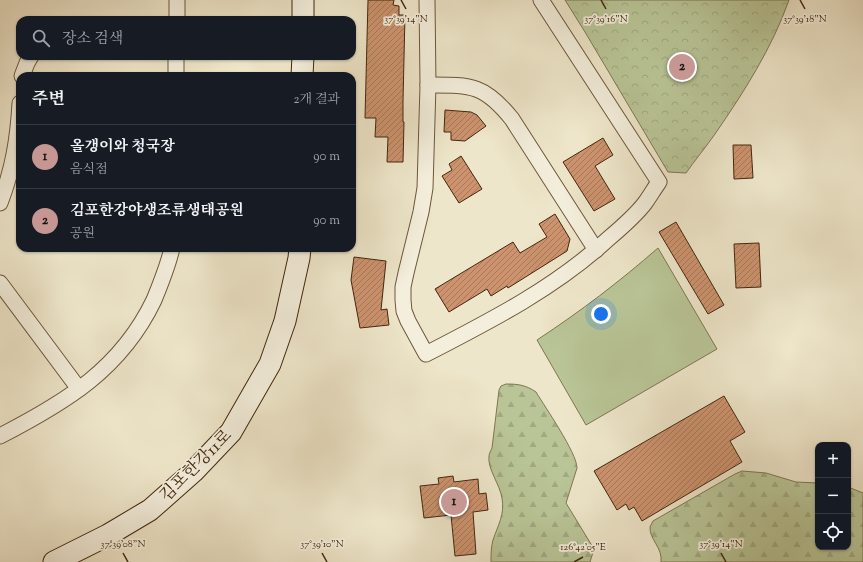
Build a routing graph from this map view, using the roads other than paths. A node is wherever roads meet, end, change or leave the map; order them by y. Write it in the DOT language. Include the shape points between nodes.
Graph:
graph roads {
  1 [pos="177,0"];
  2 [pos="303,0"];
  3 [pos="427,0"];
  4 [pos="542,0"];
  5 [pos="177,16"];
  6 [pos="303,16"];
  7 [pos="29,60"];
  8 [pos="176,60"];
  9 [pos="302,60"];
  10 [pos="24,72"];
  11 [pos="176,72"];
  12 [pos="302,72"];
  13 [pos="428,84"];
  14 [pos="16,145"];
  15 [pos="0,203"];
  16 [pos="596,250"];
  17 [pos="171,252"];
  18 [pos="300,252"];
  19 [pos="0,283"];
  20 [pos="79,389"];
  21 [pos="0,436"];
  22 [pos="67,557"];
  23 [pos="54,562"];
  1 -- 5 [label="street"];
  2 -- 6 [label="main road"];
  3 -- 13 [label="street"];
  4 -- 16 [label="street" via="659,182 640,208"];
  7 -- 10 [label="street"];
  8 -- 11 [label="street"];
  9 -- 12 [label="main road"];
  13 -- 16 [label="street" via="473,87 501,106 512,119"];
  13 -- 16 [label="street" via="425,188 403,287 404,311 426,354 533,296"];
  14 -- 15 [label="street" via="12,168"];
  17 -- 20 [label="street" via="158,290 136,331 112,361"];
  18 -- 22 [label="main road, 김포한강11로" via="285,321 270,364 231,432 193,472 150,510"];
  19 -- 20 [label="street"];
  20 -- 21 [label="street" via="34,419"];
  22 -- 23 [label="main road, 김포한강11로"];
}
